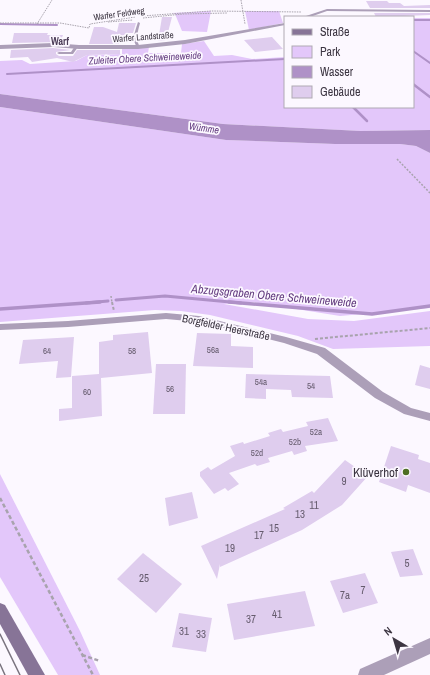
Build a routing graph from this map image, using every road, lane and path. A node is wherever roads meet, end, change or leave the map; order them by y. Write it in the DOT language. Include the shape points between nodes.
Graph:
graph roads {
  1 [pos="52,0"];
  2 [pos="241,0"];
  3 [pos="430,11"];
  4 [pos="244,12"];
  5 [pos="316,12"];
  6 [pos="307,16"];
  7 [pos="0,23"];
  8 [pos="139,23"];
  9 [pos="37,24"];
  10 [pos="284,24"];
  11 [pos="246,33"];
  12 [pos="0,47"];
  13 [pos="76,47"];
  14 [pos="138,47"];
  15 [pos="59,53"];
  16 [pos="397,159"];
  17 [pos="430,193"];
  18 [pos="111,296"];
  19 [pos="115,319"];
  20 [pos="0,327"];
  21 [pos="430,328"];
  22 [pos="314,339"];
  23 [pos="430,417"];
  24 [pos="0,498"];
  25 [pos="0,610"];
  26 [pos="430,646"];
  27 [pos="82,656"];
  28 [pos="100,661"];
  29 [pos="37,675"];
  30 [pos="93,675"];
  31 [pos="366,675"];
  1 -- 9 [label="path"];
  2 -- 4 [label="path"];
  3 -- 5 [label="street"];
  4 -- 5 [label="path, Warfer Feldweg"];
  4 -- 9 [label="path, Warfer Feldweg" via="189,12 90,24 89,28 85,25"];
  4 -- 11 [label="path"];
  5 -- 6 [label="street"];
  7 -- 9 [label="path, Warfer Feldweg"];
  8 -- 14 [label="lane" via="136,37"];
  10 -- 11 [label="street, Warfer Landstraße"];
  11 -- 14 [label="street, Warfer Landstraße"];
  12 -- 13 [label="street, Warfer Landstraße"];
  13 -- 14 [label="street, Warfer Landstraße"];
  13 -- 15 [label="lane" via="72,53"];
  16 -- 17 [label="path"];
  18 -- 19 [label="path"];
  19 -- 20 [label="street, Borgfelder Heerstraße"];
  19 -- 23 [label="street, Borgfelder Heerstraße" via="166,316 199,319 303,344 335,360 397,406"];
  21 -- 22 [label="path"];
  24 -- 27 [label="path"];
  25 -- 29 [label="main road"];
  26 -- 31 [label="street"];
  27 -- 28 [label="path"];
  27 -- 30 [label="path"];
}
